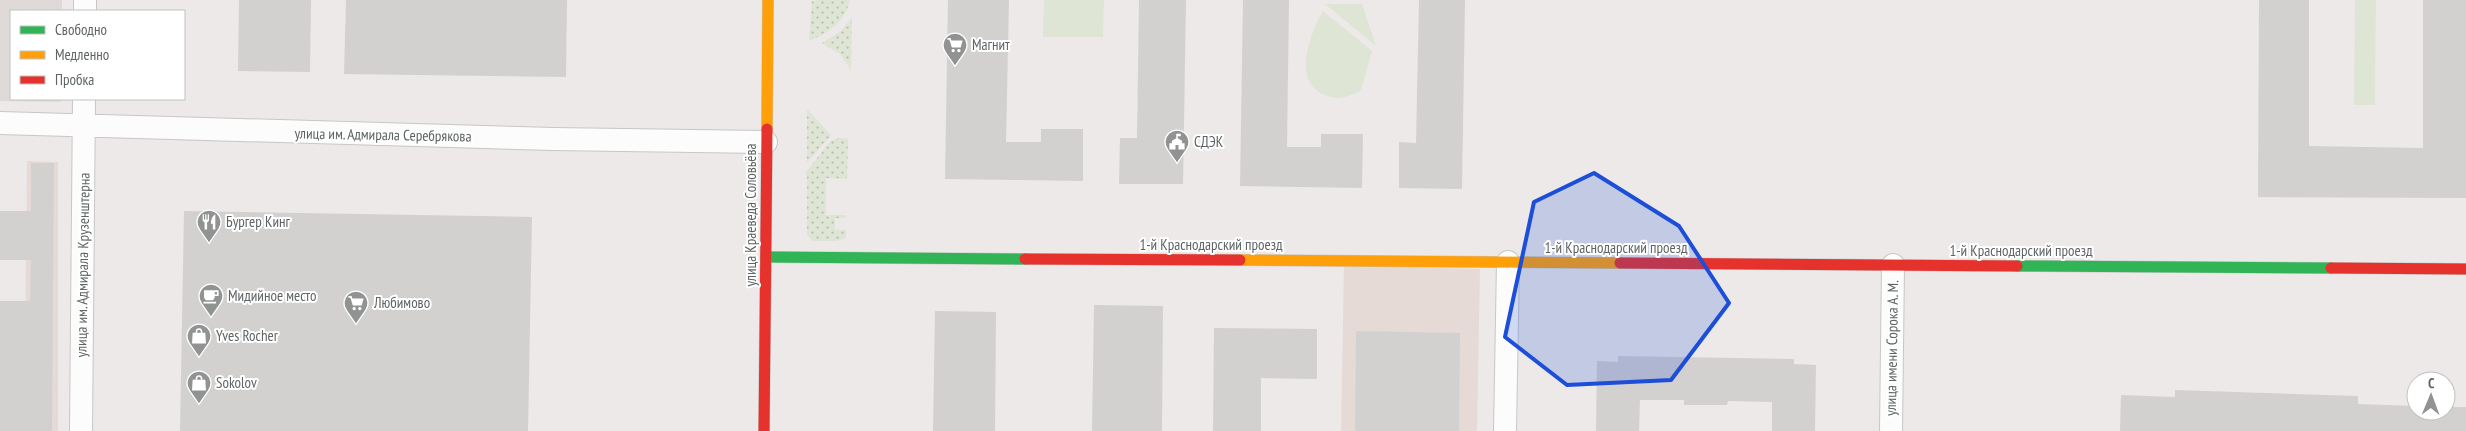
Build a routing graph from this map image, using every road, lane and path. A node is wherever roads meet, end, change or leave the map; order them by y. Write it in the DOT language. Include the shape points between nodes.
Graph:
graph roads {
  1 [pos="768,0"];
  2 [pos="84,100"];
  3 [pos="0,123"];
  4 [pos="84,124"];
  5 [pos="766,142"];
  6 [pos="766,257"];
  7 [pos="1508,262"];
  8 [pos="1893,265"];
  9 [pos="2466,269"];
  10 [pos="81,431"];
  11 [pos="764,431"];
  12 [pos="1505,431"];
  13 [pos="1891,431"];
  1 -- 5 [label="street, улица Краеведа Соловьёва"];
  2 -- 4 [label="street, улица им. Адмирала Крузенштерна"];
  3 -- 4 [label="street, улица им. Адмирала Серебрякова"];
  4 -- 5 [label="street, улица им. Адмирала Серебрякова" via="154,129"];
  4 -- 10 [label="street, улица им. Адмирала Крузенштерна"];
  5 -- 6 [label="street, улица Краеведа Соловьёва"];
  6 -- 7 [label="street, 1-й Краснодарский проезд"];
  6 -- 11 [label="street, улица Краеведа Соловьёва"];
  7 -- 8 [label="street, 1-й Краснодарский проезд"];
  7 -- 12 [label="street"];
  8 -- 9 [label="street, 1-й Краснодарский проезд"];
  8 -- 13 [label="street, улица имени Сорока А. М."];
}
